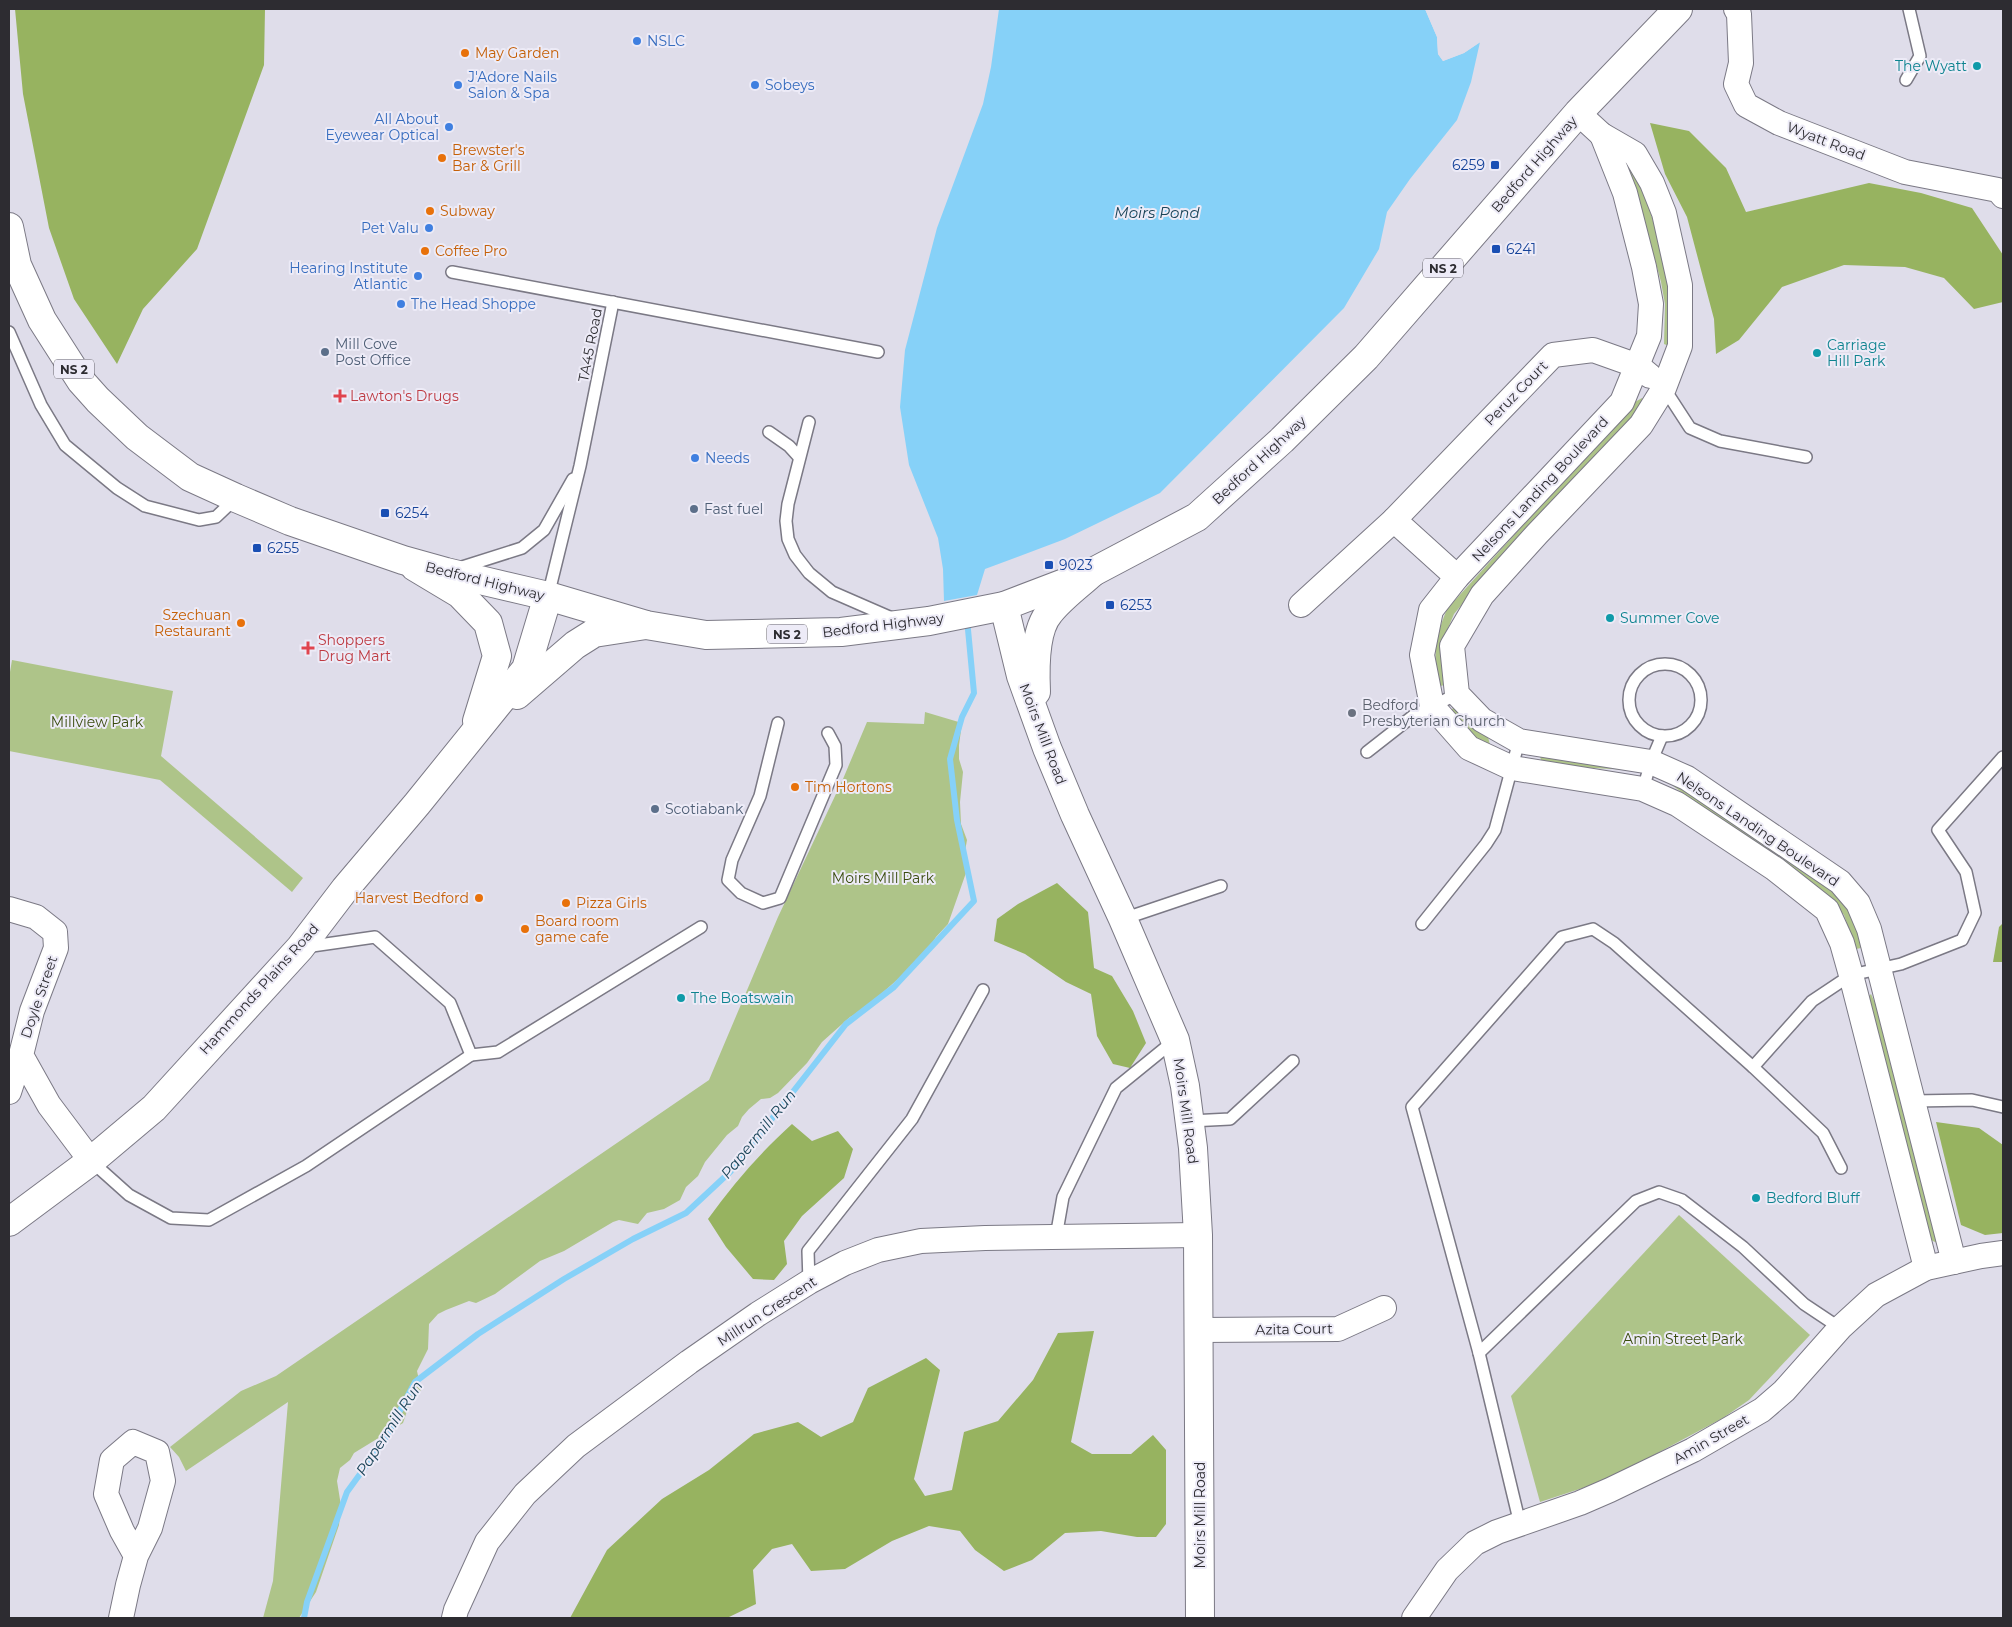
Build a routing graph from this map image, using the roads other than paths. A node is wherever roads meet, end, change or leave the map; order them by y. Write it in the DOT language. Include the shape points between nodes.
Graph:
graph roads {
  1 [pos="1678,9"];
  2 [pos="1736,9"];
  3 [pos="1909,9"];
  4 [pos="1906,80"];
  5 [pos="1578,113"];
  6 [pos="1602,135"];
  7 [pos="2003,196"];
  8 [pos="9,227"];
  9 [pos="13,266"];
  10 [pos="452,272"];
  11 [pos="613,302"];
  12 [pos="9,332"];
  13 [pos="878,352"];
  14 [pos="1638,366"];
  15 [pos="1664,388"];
  16 [pos="809,422"];
  17 [pos="769,432"];
  18 [pos="799,457"];
  19 [pos="1806,457"];
  20 [pos="580,466"];
  21 [pos="236,498"];
  22 [pos="1394,520"];
  23 [pos="403,560"];
  24 [pos="446,572"];
  25 [pos="1093,572"];
  26 [pos="1457,577"];
  27 [pos="548,596"];
  28 [pos="1302,605"];
  29 [pos="993,608"];
  30 [pos="917,622"];
  31 [pos="646,625"];
  32 [pos="1457,694"];
  33 [pos="1432,706"];
  34 [pos="1037,721"];
  35 [pos="778,723"];
  36 [pos="828,733"];
  37 [pos="473,734"];
  38 [pos="1662,736"];
  39 [pos="1519,740"];
  40 [pos="1367,752"];
  41 [pos="2003,757"];
  42 [pos="1651,762"];
  43 [pos="1512,768"];
  44 [pos="1643,789"];
  45 [pos="1221,886"];
  46 [pos="9,909"];
  47 [pos="1123,919"];
  48 [pos="1422,924"];
  49 [pos="701,927"];
  50 [pos="300,948"];
  51 [pos="1880,969"];
  52 [pos="1851,975"];
  53 [pos="983,990"];
  54 [pos="1175,1040"];
  55 [pos="21,1055"];
  56 [pos="471,1055"];
  57 [pos="1293,1061"];
  58 [pos="1753,1067"];
  59 [pos="9,1092"];
  60 [pos="1914,1101"];
  61 [pos="2003,1107"];
  62 [pos="1190,1121"];
  63 [pos="91,1161"];
  64 [pos="1841,1168"];
  65 [pos="9,1222"];
  66 [pos="1198,1235"];
  67 [pos="1056,1237"];
  68 [pos="2003,1253"];
  69 [pos="1954,1262"];
  70 [pos="1926,1268"];
  71 [pos="809,1282"];
  72 [pos="1384,1308"];
  73 [pos="1840,1328"];
  74 [pos="1200,1330"];
  75 [pos="1479,1353"];
  76 [pos="1520,1524"];
  77 [pos="136,1556"];
  78 [pos="121,1618"];
  79 [pos="454,1618"];
  80 [pos="1200,1618"];
  81 [pos="1414,1618"];
  1 -- 5 [label="main road, Bedford Highway / NS 2"];
  2 -- 7 [label="street, Wyatt Road" via="1739,14 1741,63 1736,84 1746,105 1779,123 1905,172 1998,190"];
  3 -- 4 [label="lane" via="1920,56"];
  5 -- 6 [label="street, Nelsons Landing Boulevard"];
  5 -- 25 [label="main road, Bedford Highway / NS 2" via="1366,357 1282,440 1197,517"];
  6 -- 14 [label="street, Nelsons Landing Boulevard" via="1625,193 1651,304 1649,336"];
  6 -- 15 [label="street, Nelsons Landing Boulevard" via="1635,154 1652,182 1664,213 1680,285 1680,346"];
  8 -- 9 [label="main road, Bedford Highway / NS 2"];
  9 -- 21 [label="main road, Bedford Highway / NS 2" via="42,320 98,400 137,437 190,477"];
  10 -- 11 [label="lane"];
  11 -- 13 [label="lane, TA45 Road"];
  11 -- 20 [label="lane, TA45 Road"];
  12 -- 21 [label="lane" via="41,405 65,445 118,488 145,506 199,520 216,517"];
  14 -- 15 [label="street, Peruz Court"];
  14 -- 22 [label="street, Peruz Court" via="1593,350 1553,355"];
  14 -- 26 [label="street, Nelsons Landing Boulevard" via="1622,402"];
  15 -- 19 [label="lane" via="1690,428 1720,441"];
  15 -- 32 [label="street, Nelsons Landing Boulevard" via="1641,425 1482,596 1452,646"];
  16 -- 18 [label="lane"];
  17 -- 18 [label="lane"];
  18 -- 30 [label="lane" via="786,521 788,539 795,555 809,573 832,592"];
  20 -- 24 [label="lane" via="544,530 522,548"];
  20 -- 27 [label="lane, TA45 Road"];
  21 -- 23 [label="main road, Bedford Highway / NS 2" via="290,521"];
  22 -- 26 [label="street"];
  22 -- 28 [label="street, Peruz Court"];
  23 -- 24 [label="main road, Bedford Highway / NS 2"];
  23 -- 37 [label="main road" via="460,594 488,623 497,656"];
  24 -- 27 [label="main road, Bedford Highway / NS 2"];
  25 -- 29 [label="main road, Bedford Highway / NS 2"];
  25 -- 34 [label="main road" via="1048,613 1038,638 1035,668"];
  26 -- 33 [label="street, Nelsons Landing Boulevard" via="1431,610 1422,655"];
  27 -- 31 [label="main road, Bedford Highway / NS 2"];
  27 -- 37 [label="main road, Hammonds Plains Road" via="526,669"];
  29 -- 30 [label="main road, Bedford Highway / NS 2"];
  29 -- 34 [label="main road, Moirs Mill Road"];
  30 -- 31 [label="main road, Bedford Highway / NS 2" via="841,632 750,636 706,636"];
  31 -- 37 [label="main road" via="594,634 575,645"];
  32 -- 33 [label="lane"];
  32 -- 39 [label="street, Nelsons Landing Boulevard" via="1482,720"];
  33 -- 40 [label="lane" via="1413,716"];
  33 -- 43 [label="street, Nelsons Landing Boulevard" via="1469,748"];
  34 -- 47 [label="main road, Moirs Mill Road" via="1075,815"];
  35 -- 36 [label="lane" via="760,796 732,860 728,880 741,893 763,903 780,898 836,765 835,746"];
  37 -- 50 [label="main road, Hammonds Plains Road" via="344,889"];
  38 -- 38 [label="lane" via="1674,735 1690,726 1700,711 1702,699 1694,677 1674,664 1662,663 1640,673 1629,694 1629,706 1637,722 1651,733"];
  38 -- 42 [label="lane"];
  39 -- 42 [label="street, Nelsons Landing Boulevard"];
  39 -- 43 [label="lane"];
  41 -- 51 [label="lane" via="1938,830 1966,872 1975,913 1962,940"];
  42 -- 44 [label="lane"];
  42 -- 51 [label="street, Nelsons Landing Boulevard" via="1687,778 1840,882 1858,903"];
  43 -- 44 [label="street, Nelsons Landing Boulevard"];
  43 -- 48 [label="lane" via="1495,830"];
  44 -- 52 [label="street, Nelsons Landing Boulevard" via="1677,804 1775,869 1827,910 1842,943"];
  45 -- 47 [label="lane"];
  46 -- 55 [label="street, Doyle Street" via="36,918 55,932 56,948 32,1011"];
  47 -- 54 [label="main road, Moirs Mill Road"];
  49 -- 56 [label="lane" via="498,1052"];
  50 -- 56 [label="lane" via="375,938 450,1003"];
  50 -- 63 [label="main road, Hammonds Plains Road" via="154,1108"];
  51 -- 52 [label="lane"];
  51 -- 60 [label="street, Nelsons Landing Boulevard"];
  52 -- 58 [label="lane" via="1812,1001"];
  52 -- 70 [label="street, Nelsons Landing Boulevard"];
  53 -- 71 [label="lane" via="912,1119 808,1251"];
  54 -- 62 [label="main road, Moirs Mill Road"];
  54 -- 67 [label="lane" via="1116,1088 1063,1197"];
  55 -- 59 [label="street, Doyle Street"];
  55 -- 63 [label="street, Doyle Street" via="49,1105"];
  56 -- 63 [label="lane" via="306,1166 209,1220 171,1218 129,1195"];
  57 -- 62 [label="lane" via="1230,1119"];
  58 -- 64 [label="lane" via="1823,1134"];
  58 -- 75 [label="lane" via="1614,942 1593,929 1562,937 1412,1107"];
  60 -- 61 [label="lane" via="1972,1100"];
  60 -- 69 [label="street, Nelsons Landing Boulevard"];
  62 -- 66 [label="main road, Moirs Mill Road"];
  63 -- 65 [label="main road, Hammonds Plains Road"];
  66 -- 67 [label="street, Millrun Crescent"];
  66 -- 74 [label="main road, Moirs Mill Road"];
  67 -- 71 [label="street, Millrun Crescent" via="921,1241 878,1250"];
  68 -- 69 [label="street, Amin Street"];
  69 -- 70 [label="street, Amin Street"];
  70 -- 73 [label="street, Amin Street" via="1876,1295"];
  71 -- 79 [label="street, Millrun Crescent" via="758,1314 632,1404 576,1446 525,1494 487,1542"];
  72 -- 74 [label="street, Azita Court" via="1338,1329"];
  73 -- 75 [label="lane" via="1804,1304 1744,1247 1682,1200 1659,1192 1636,1201"];
  73 -- 76 [label="street, Amin Street" via="1784,1391 1762,1410 1667,1464 1580,1503"];
  74 -- 80 [label="main road, Moirs Mill Road"];
  75 -- 76 [label="lane"];
  76 -- 81 [label="street, Amin Street" via="1475,1543 1447,1570"];
  77 -- 78 [label="street"];
}
